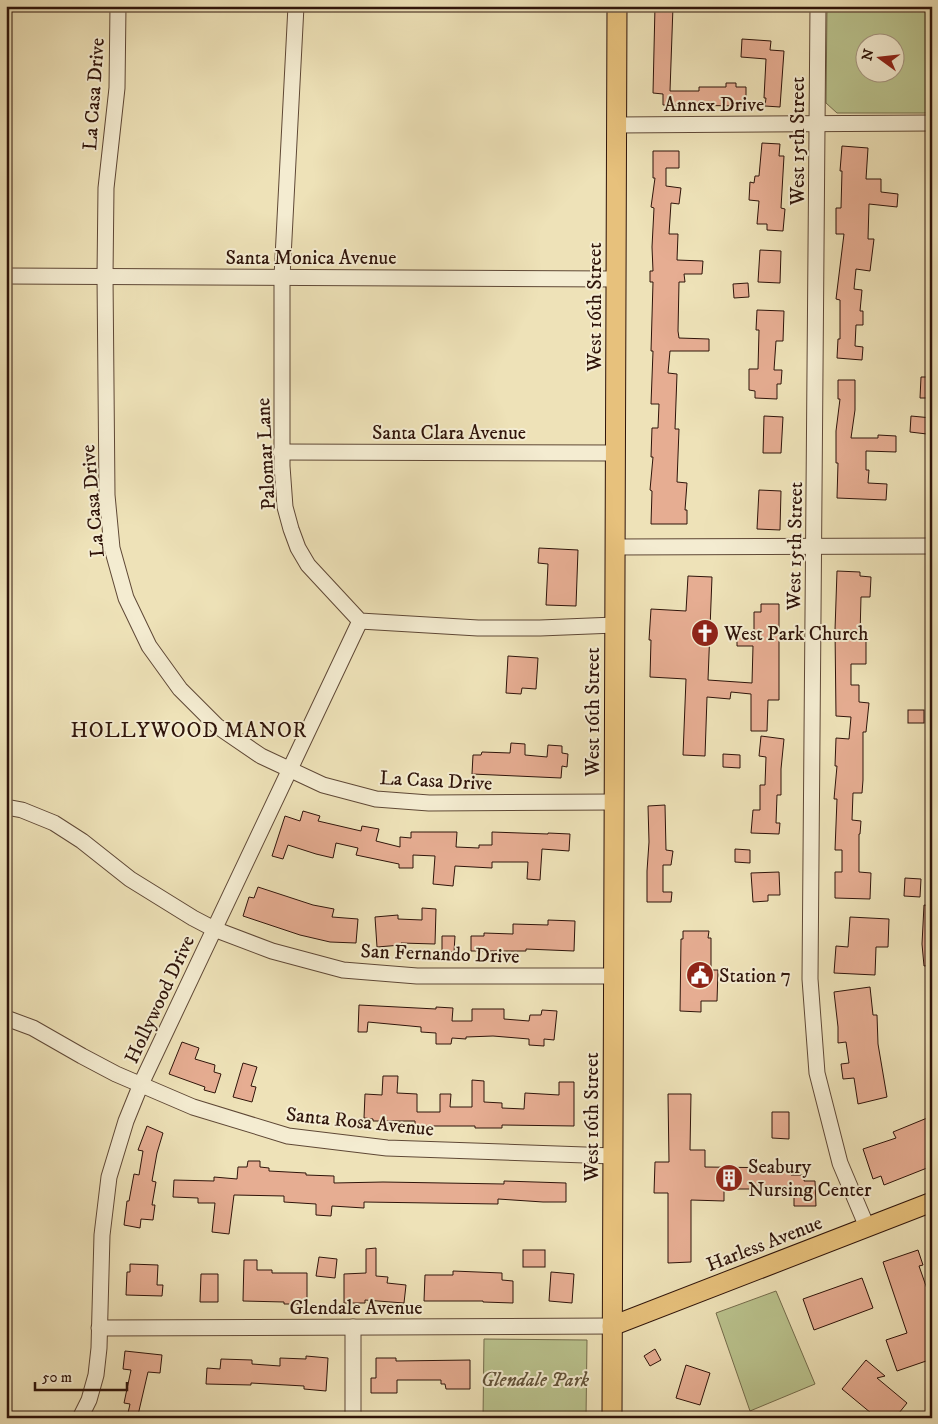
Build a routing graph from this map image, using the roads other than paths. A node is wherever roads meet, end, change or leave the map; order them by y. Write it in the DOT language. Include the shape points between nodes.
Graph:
graph roads {
  1 [pos="118,6"];
  2 [pos="296,6"];
  3 [pos="617,6"];
  4 [pos="818,6"];
  5 [pos="932,123"];
  6 [pos="817,124"];
  7 [pos="617,125"];
  8 [pos="6,276"];
  9 [pos="105,276"];
  10 [pos="282,277"];
  11 [pos="616,279"];
  12 [pos="281,452"];
  13 [pos="616,453"];
  14 [pos="814,546"];
  15 [pos="932,546"];
  16 [pos="615,547"];
  17 [pos="360,621"];
  18 [pos="615,625"];
  19 [pos="289,770"];
  20 [pos="614,802"];
  21 [pos="6,807"];
  22 [pos="214,929"];
  23 [pos="614,976"];
  24 [pos="6,1018"];
  25 [pos="141,1084"];
  26 [pos="613,1156"];
  27 [pos="932,1202"];
  28 [pos="868,1227"];
  29 [pos="612,1326"];
  30 [pos="353,1327"];
  31 [pos="99,1328"];
  32 [pos="80,1418"];
  33 [pos="353,1418"];
  34 [pos="612,1418"];
  1 -- 9 [label="street, La Casa Drive" via="117,88 106,188"];
  2 -- 10 [label="street, Palomar Lane"];
  3 -- 7 [label="main road, West 16th Street"];
  4 -- 6 [label="street, West 15th Street"];
  5 -- 6 [label="street, Annex Drive"];
  6 -- 7 [label="street, Annex Drive"];
  6 -- 14 [label="street, West 15th Street"];
  7 -- 11 [label="main road, West 16th Street"];
  8 -- 9 [label="street, Santa Monica Avenue"];
  9 -- 10 [label="street, Santa Monica Avenue"];
  9 -- 19 [label="street, La Casa Drive" via="107,495 112,548 126,598 149,646 180,689 218,726 261,756"];
  10 -- 11 [label="street, Santa Monica Avenue"];
  10 -- 12 [label="street, Palomar Lane"];
  11 -- 13 [label="main road, West 16th Street"];
  12 -- 13 [label="street, Santa Clara Avenue"];
  12 -- 17 [label="street, Palomar Lane" via="285,507 298,548 308,565"];
  13 -- 16 [label="main road, West 16th Street"];
  14 -- 15 [label="street"];
  14 -- 16 [label="street"];
  14 -- 28 [label="street, West 15th Street" via="810,980 817,1073 840,1163"];
  16 -- 18 [label="main road, West 16th Street"];
  17 -- 18 [label="street" via="478,628"];
  17 -- 19 [label="street, Hollywood Drive"];
  18 -- 20 [label="main road, West 16th Street"];
  19 -- 20 [label="street, La Casa Drive" via="323,785 376,798 429,803"];
  19 -- 22 [label="street, Hollywood Drive"];
  20 -- 23 [label="main road, West 16th Street"];
  21 -- 22 [label="street, San Fernando Drive" via="54,823 130,879"];
  22 -- 23 [label="street, San Fernando Drive" via="272,951 344,970 417,976"];
  22 -- 25 [label="street, Hollywood Drive"];
  23 -- 26 [label="main road, West 16th Street"];
  24 -- 25 [label="street, Santa Rosa Avenue" via="33,1028"];
  25 -- 26 [label="street, Santa Rosa Avenue" via="193,1107 288,1136 387,1148"];
  25 -- 31 [label="street, Hollywood Drive" via="109,1177 102,1235"];
  26 -- 29 [label="main road, West 16th Street"];
  27 -- 28 [label="main road, Harless Avenue"];
  28 -- 29 [label="main road, Harless Avenue"];
  29 -- 30 [label="street, Glendale Avenue"];
  29 -- 34 [label="main road, West 16th Street"];
  30 -- 31 [label="street, Glendale Avenue"];
  30 -- 33 [label="street"];
  31 -- 32 [label="street, Hollywood Drive" via="96,1375"];
}
